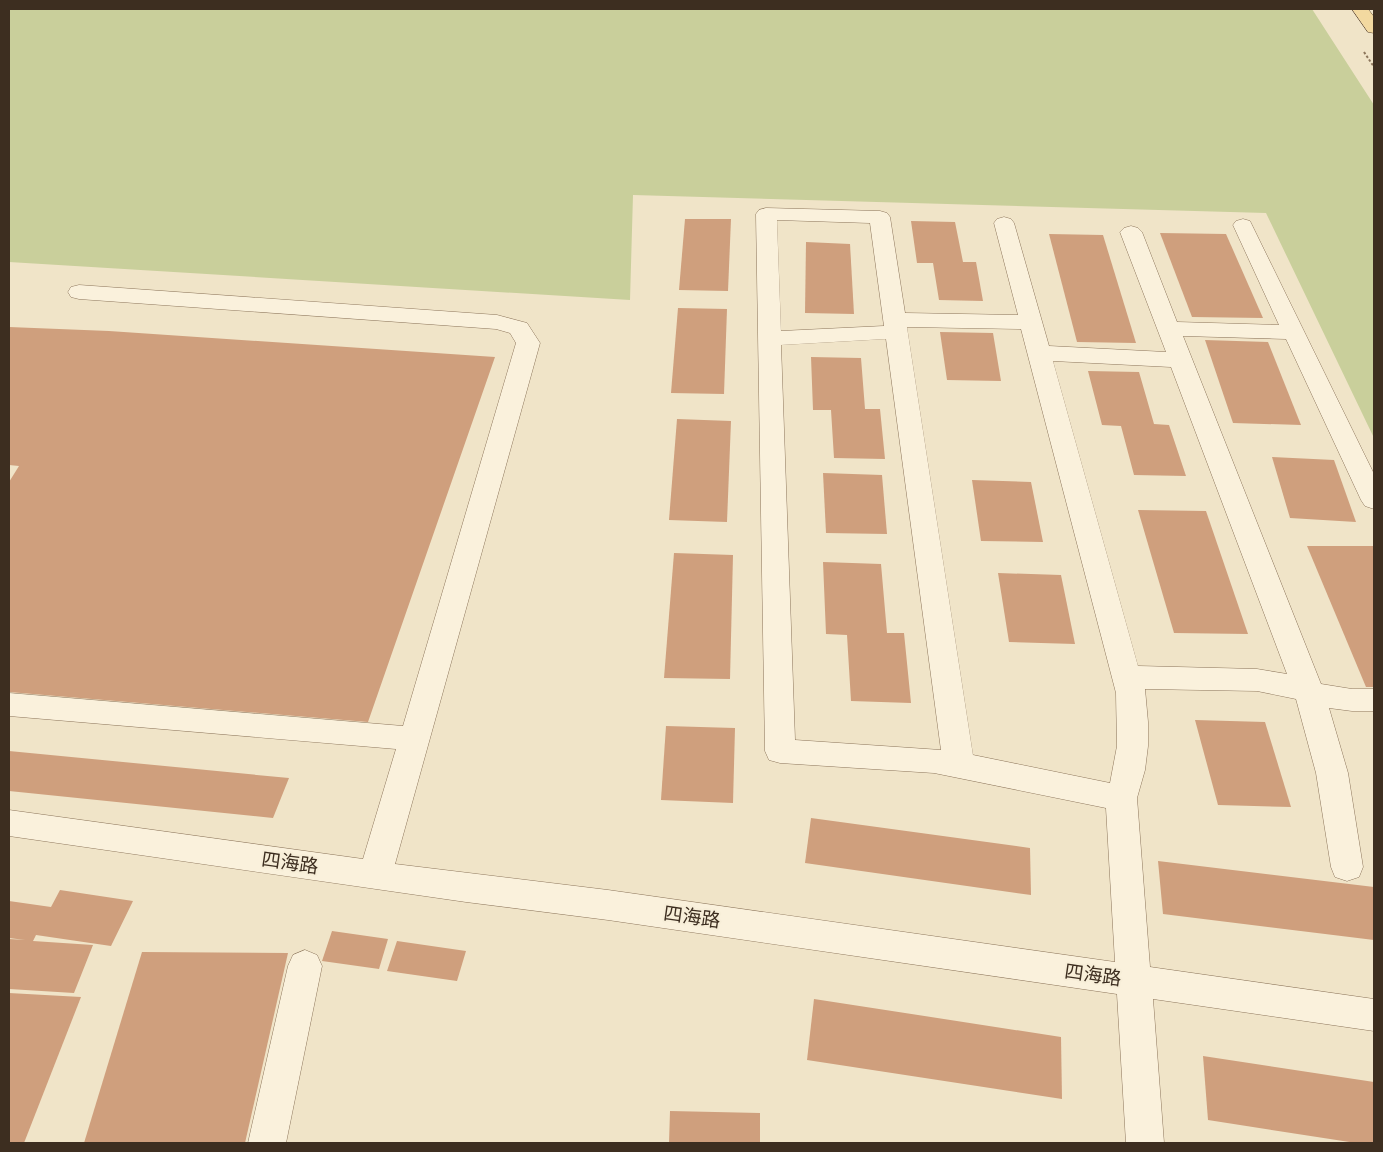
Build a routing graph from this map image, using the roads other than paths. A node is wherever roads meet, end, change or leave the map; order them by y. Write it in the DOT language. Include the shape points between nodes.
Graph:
graph roads {
  1 [pos="1360,9"];
  2 [pos="1374,28"];
  3 [pos="1004,223"];
  4 [pos="1243,225"];
  5 [pos="1131,232"];
  6 [pos="79,292"];
  7 [pos="1031,322"];
  8 [pos="896,326"];
  9 [pos="1169,329"];
  10 [pos="1294,332"];
  11 [pos="769,339"];
  12 [pos="1040,354"];
  13 [pos="1180,360"];
  14 [pos="1374,500"];
  15 [pos="1127,678"];
  16 [pos="1309,692"];
  17 [pos="1374,700"];
  18 [pos="9,704"];
  19 [pos="414,739"];
  20 [pos="959,765"];
  21 [pos="1121,798"];
  22 [pos="9,823"];
  23 [pos="1347,867"];
  24 [pos="375,875"];
  25 [pos="305,966"];
  26 [pos="1134,981"];
  27 [pos="1374,1015"];
  28 [pos="267,1143"];
  29 [pos="1145,1143"];
  1 -- 2 [label="main road"];
  3 -- 7 [label="street"];
  4 -- 10 [label="street"];
  5 -- 9 [label="street"];
  6 -- 19 [label="street" via="497,322 519,328 528,343"];
  7 -- 8 [label="street"];
  7 -- 12 [label="street"];
  8 -- 11 [label="street"];
  8 -- 11 [label="street" via="880,217 766,214"];
  8 -- 20 [label="street"];
  9 -- 10 [label="street"];
  9 -- 13 [label="street"];
  10 -- 14 [label="street"];
  11 -- 20 [label="street" via="780,750"];
  12 -- 13 [label="street"];
  12 -- 15 [label="street"];
  13 -- 16 [label="street"];
  15 -- 16 [label="street" via="1257,680"];
  15 -- 21 [label="street" via="1134,726 1133,753"];
  16 -- 17 [label="street" via="1344,699"];
  16 -- 23 [label="street" via="1332,773"];
  18 -- 19 [label="street"];
  19 -- 24 [label="street"];
  20 -- 21 [label="street"];
  21 -- 26 [label="street"];
  22 -- 24 [label="street, 四海路"];
  24 -- 26 [label="street, 四海路" via="608,905"];
  25 -- 28 [label="street"];
  26 -- 27 [label="street, 四海路"];
  26 -- 29 [label="street"];
}
